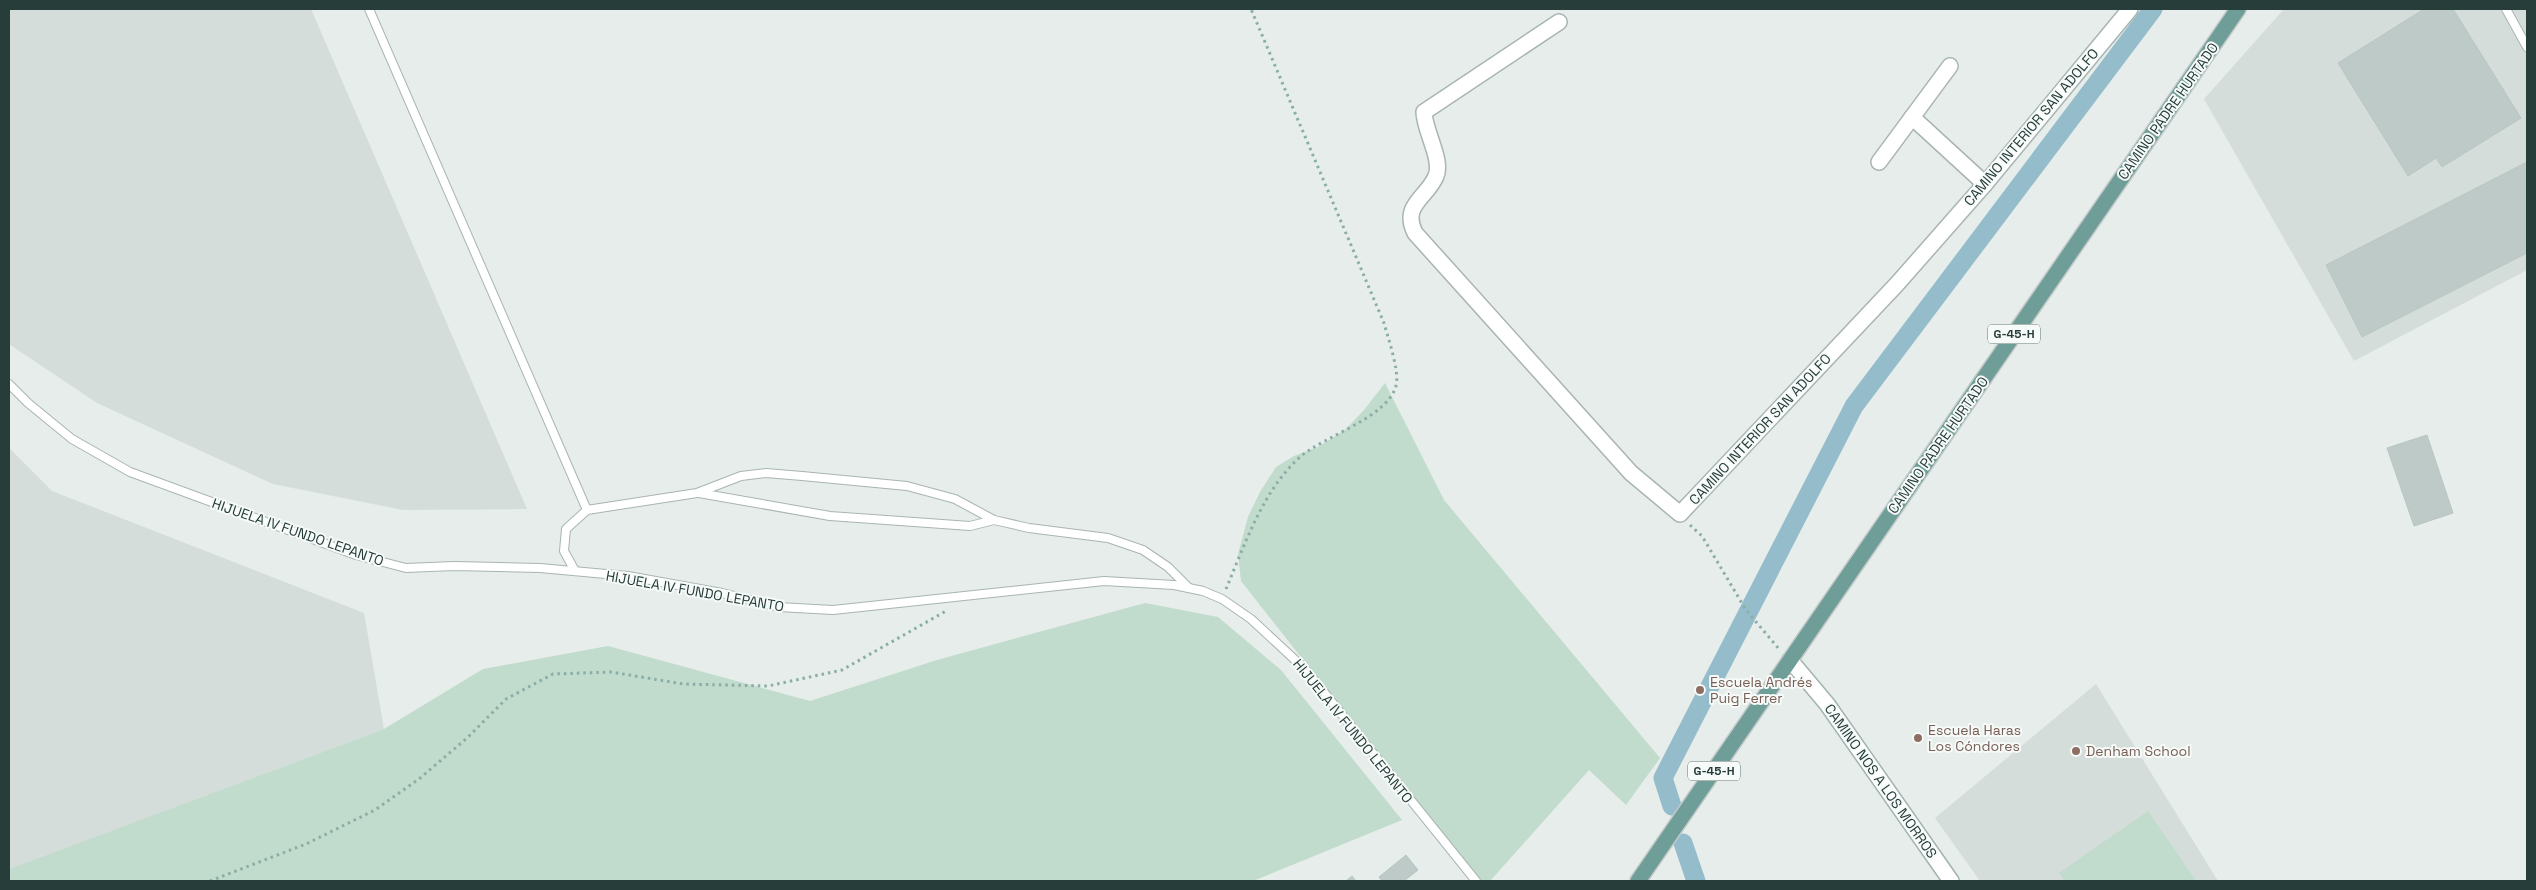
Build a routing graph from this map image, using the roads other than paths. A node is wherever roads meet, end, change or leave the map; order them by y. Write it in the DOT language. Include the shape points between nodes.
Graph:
graph roads {
  1 [pos="369,9"];
  2 [pos="2130,9"];
  3 [pos="2238,9"];
  4 [pos="2506,9"];
  5 [pos="1559,22"];
  6 [pos="2527,47"];
  7 [pos="1950,66"];
  8 [pos="1912,117"];
  9 [pos="1879,162"];
  10 [pos="1985,184"];
  11 [pos="9,384"];
  12 [pos="697,493"];
  13 [pos="587,510"];
  14 [pos="994,520"];
  15 [pos="575,571"];
  16 [pos="1190,588"];
  17 [pos="1790,660"];
  18 [pos="1476,881"];
  19 [pos="1638,881"];
  20 [pos="1951,881"];
  1 -- 13 [label="lane"];
  2 -- 10 [label="street, CAMINO INTERIOR SAN ADOLFO"];
  3 -- 17 [label="main road, CAMINO PADRE HURTADO / G-45-H"];
  4 -- 6 [label="lane"];
  5 -- 10 [label="street, CAMINO INTERIOR SAN ADOLFO" via="1424,112 1437,160 1437,175 1414,205 1410,222 1434,255 1631,473 1680,514 1897,284"];
  7 -- 8 [label="street"];
  8 -- 9 [label="street"];
  8 -- 10 [label="street"];
  11 -- 15 [label="lane, HIJUELA IV FUNDO LEPANTO" via="72,439 130,472 356,555 406,568 463,566"];
  12 -- 13 [label="lane"];
  12 -- 14 [label="lane" via="830,516 970,526"];
  12 -- 14 [label="lane" via="741,476 766,473 802,476 907,486 955,499"];
  13 -- 15 [label="lane" via="566,528 564,550"];
  14 -- 16 [label="lane" via="1108,538 1144,550"];
  15 -- 16 [label="lane, HIJUELA IV FUNDO LEPANTO" via="628,576 778,607 833,610 1104,582 1141,582"];
  16 -- 18 [label="lane, HIJUELA IV FUNDO LEPANTO" via="1222,599 1251,619 1306,670"];
  17 -- 19 [label="main road, CAMINO PADRE HURTADO / G-45-H"];
  17 -- 20 [label="street, CAMINO NOS A LOS MORROS" via="1828,704"];
}
